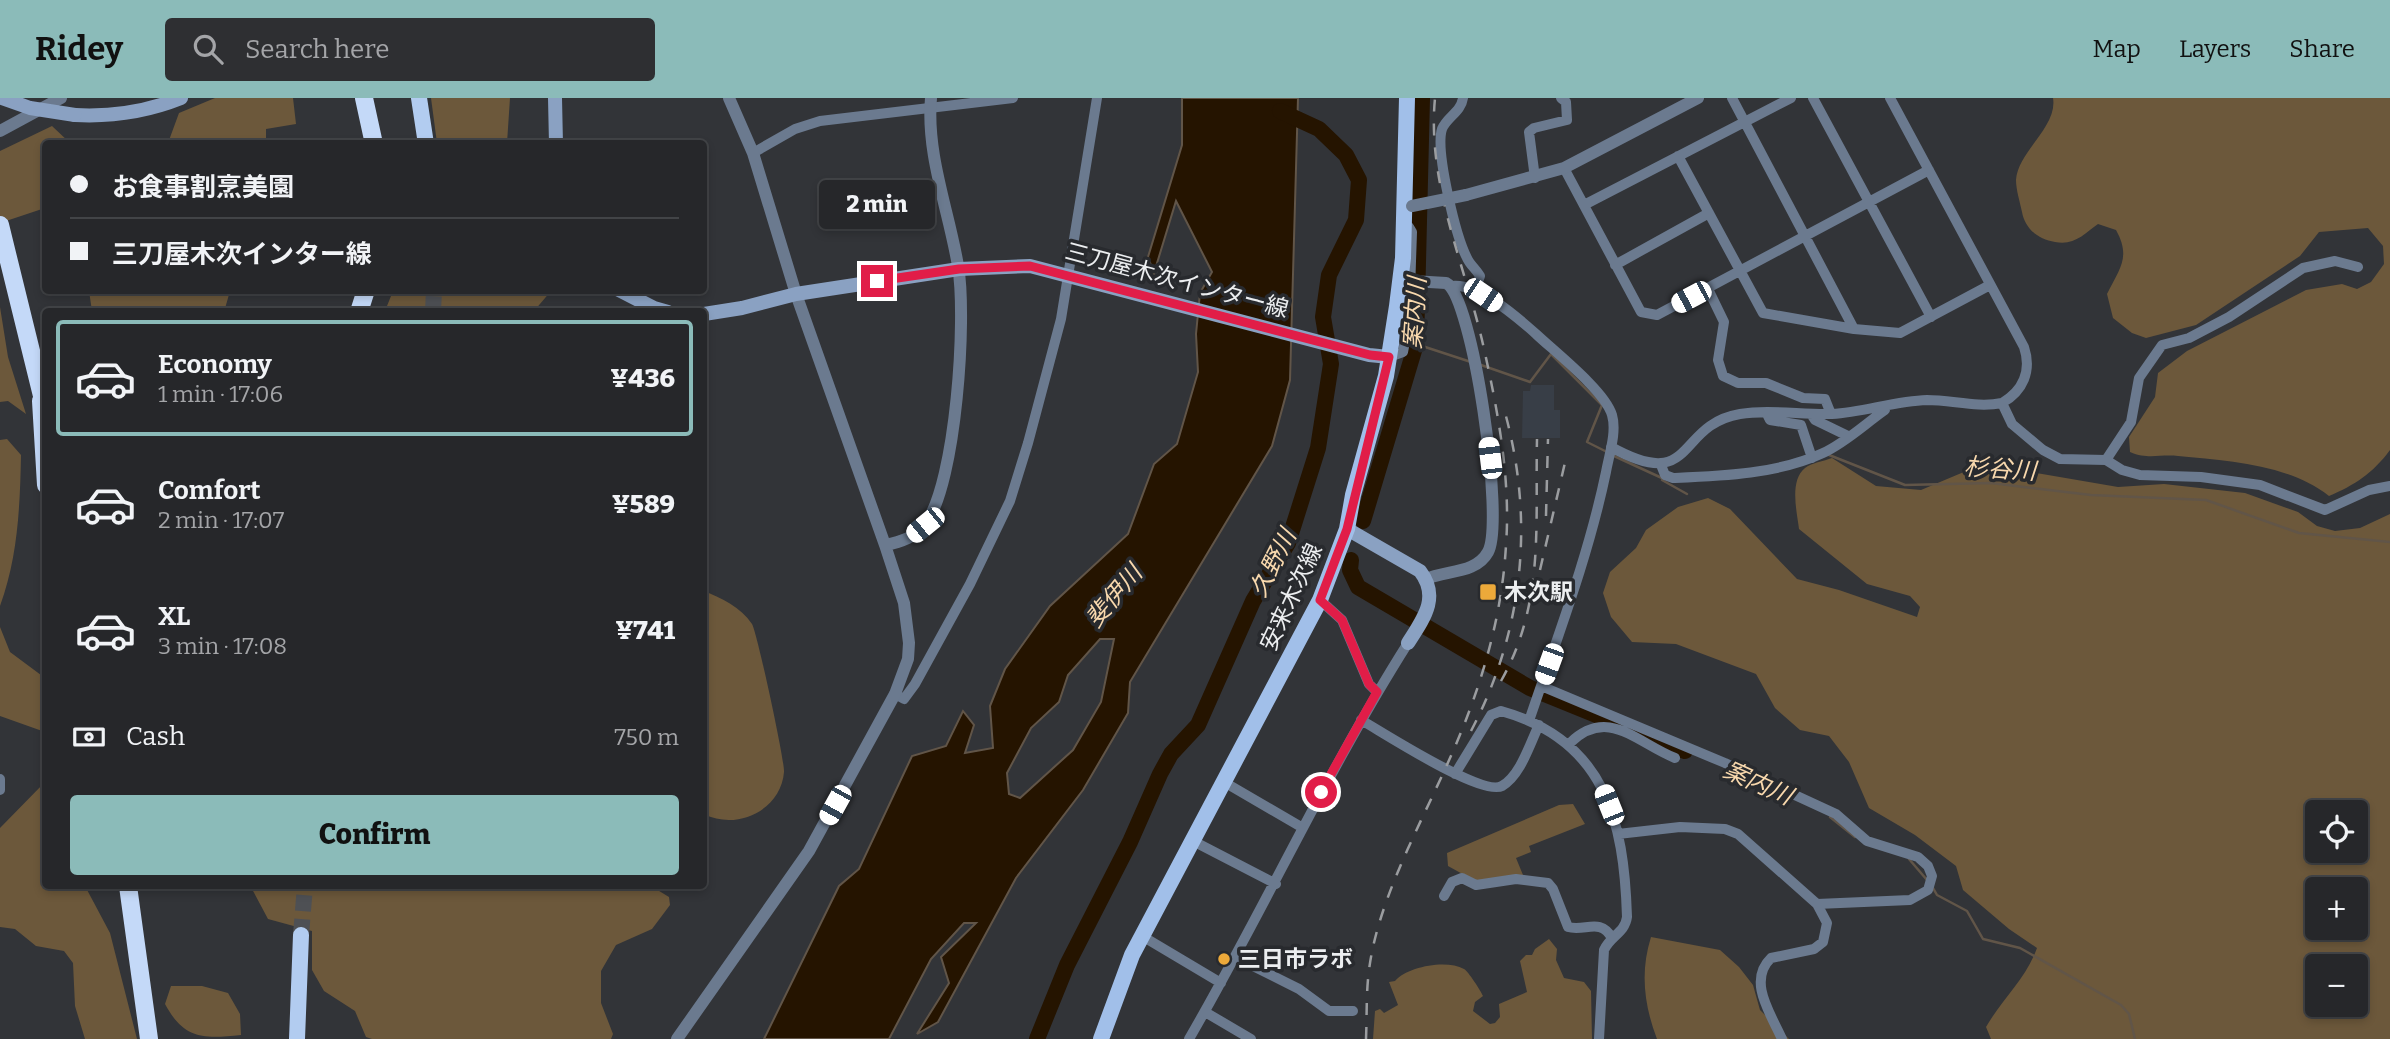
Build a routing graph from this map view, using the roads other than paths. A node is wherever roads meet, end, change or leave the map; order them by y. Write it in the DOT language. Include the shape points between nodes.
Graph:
graph roads {
  1 [pos="2,98"];
  2 [pos="61,98"];
  3 [pos="181,98"];
  4 [pos="364,98"];
  5 [pos="372,98"];
  6 [pos="419,98"];
  7 [pos="555,98"];
  8 [pos="729,98"];
  9 [pos="1013,98"];
  10 [pos="1097,98"];
  11 [pos="1406,98"];
  12 [pos="1463,98"];
  13 [pos="1561,98"];
  14 [pos="1698,98"];
  15 [pos="1732,98"];
  16 [pos="1791,98"];
  17 [pos="1813,98"];
  18 [pos="1891,98"];
  19 [pos="931,103"];
  20 [pos="1745,122"];
  21 [pos="0,131"];
  22 [pos="373,140"];
  23 [pos="381,140"];
  24 [pos="425,140"];
  25 [pos="556,140"];
  26 [pos="753,153"];
  27 [pos="1678,156"];
  28 [pos="1564,168"];
  29 [pos="1929,170"];
  30 [pos="1535,178"];
  31 [pos="1869,203"];
  32 [pos="1584,205"];
  33 [pos="1408,207"];
  34 [pos="1709,213"];
  35 [pos="1404,226"];
  36 [pos="0,227"];
  37 [pos="1805,237"];
  38 [pos="1615,265"];
  39 [pos="2358,267"];
  40 [pos="959,269"];
  41 [pos="1740,272"];
  42 [pos="1071,275"];
  43 [pos="1418,281"];
  44 [pos="1990,285"];
  45 [pos="1451,286"];
  46 [pos="1476,288"];
  47 [pos="1708,289"];
  48 [pos="626,294"];
  49 [pos="796,294"];
  50 [pos="652,308"];
  51 [pos="707,314"];
  52 [pos="1931,317"];
  53 [pos="1854,328"];
  54 [pos="1389,357"];
  55 [pos="42,389"];
  56 [pos="2002,403"];
  57 [pos="1885,406"];
  58 [pos="1767,414"];
  59 [pos="1811,414"];
  60 [pos="1831,414"];
  61 [pos="1848,436"];
  62 [pos="1611,447"];
  63 [pos="1812,458"];
  64 [pos="2106,460"];
  65 [pos="1661,466"];
  66 [pos="2390,486"];
  67 [pos="1347,529"];
  68 [pos="885,545"];
  69 [pos="1426,579"];
  70 [pos="1320,600"];
  71 [pos="1408,643"];
  72 [pos="1540,690"];
  73 [pos="1377,692"];
  74 [pos="895,694"];
  75 [pos="1361,720"];
  76 [pos="1613,722"];
  77 [pos="1534,723"];
  78 [pos="1570,743"];
  79 [pos="1675,758"];
  80 [pos="1455,774"];
  81 [pos="0,779"];
  82 [pos="1224,782"];
  83 [pos="0,790"];
  84 [pos="1303,828"];
  85 [pos="1618,834"];
  86 [pos="1193,841"];
  87 [pos="1276,884"];
  88 [pos="127,889"];
  89 [pos="1444,896"];
  90 [pos="1817,904"];
  91 [pos="301,934"];
  92 [pos="1142,936"];
  93 [pos="1612,937"];
  94 [pos="1235,957"];
  95 [pos="1221,984"];
  96 [pos="1353,1011"];
  97 [pos="1205,1012"];
  98 [pos="149,1038"];
  99 [pos="297,1039"];
  100 [pos="677,1039"];
  101 [pos="1101,1039"];
  102 [pos="1189,1039"];
  103 [pos="1251,1039"];
  104 [pos="1599,1039"];
  105 [pos="1782,1039"];
  1 -- 3 [label="main road, bridge" via="30,108 105,117"];
  2 -- 21 [label="street"];
  4 -- 22 [label="highway"];
  5 -- 23 [label="highway"];
  6 -- 24 [label="highway"];
  7 -- 25 [label="main road"];
  8 -- 26 [label="street"];
  9 -- 19 [label="street"];
  10 -- 42 [label="street"];
  11 -- 33 [label="main road, 安来木次線"];
  12 -- 46 [label="street" via="1460,109 1443,127 1441,145 1447,191 1462,244 1480,275"];
  13 -- 30 [label="street" via="1566,102 1567,120 1529,132"];
  14 -- 28 [label="street"];
  15 -- 20 [label="street"];
  16 -- 20 [label="street"];
  17 -- 31 [label="street"];
  18 -- 29 [label="street"];
  19 -- 26 [label="street" via="820,121 795,129"];
  19 -- 40 [label="street" via="935,159"];
  20 -- 27 [label="street"];
  20 -- 37 [label="street"];
  26 -- 49 [label="street"];
  27 -- 32 [label="street"];
  27 -- 34 [label="street"];
  28 -- 30 [label="street"];
  28 -- 32 [label="street"];
  29 -- 31 [label="street"];
  29 -- 44 [label="street"];
  30 -- 33 [label="street, bridge"];
  31 -- 37 [label="street"];
  31 -- 52 [label="street"];
  32 -- 38 [label="street"];
  33 -- 35 [label="main road, 安来木次線"];
  34 -- 38 [label="street"];
  34 -- 41 [label="street"];
  35 -- 43 [label="street" via="1412,232"];
  35 -- 54 [label="main road, 安来木次線"];
  36 -- 55 [label="highway"];
  37 -- 41 [label="street"];
  37 -- 53 [label="street"];
  38 -- 47 [label="street" via="1641,313 1657,315"];
  39 -- 64 [label="street" via="2334,261 2303,268 2229,317 2189,338 2162,345 2139,378 2131,422"];
  40 -- 42 [label="main road, 三刀屋木次インター線" via="1030,266"];
  40 -- 49 [label="main road, 三刀屋木次インター線"];
  40 -- 68 [label="street" via="961,345 942,493 925,525 904,542"];
  41 -- 47 [label="street"];
  41 -- 53 [label="street" via="1763,313"];
  42 -- 54 [label="main road, 三刀屋木次インター線"];
  42 -- 74 [label="street" via="1010,501 915,684 904,699"];
  43 -- 45 [label="street"];
  43 -- 54 [label="street" via="1404,349 1399,356"];
  44 -- 52 [label="street"];
  44 -- 56 [label="street" via="2027,361 2022,385"];
  45 -- 46 [label="street"];
  45 -- 69 [label="street" via="1472,350 1489,443 1494,528 1482,560"];
  46 -- 62 [label="street" via="1527,326 1607,405 1613,420"];
  47 -- 60 [label="street" via="1724,322 1718,360 1723,376 1738,383 1773,385 1803,398 1825,399"];
  48 -- 50 [label="main road"];
  49 -- 51 [label="main road, 三刀屋木次インター線"];
  49 -- 68 [label="street"];
  52 -- 53 [label="street" via="1900,333"];
  54 -- 67 [label="main road, 安来木次線"];
  56 -- 57 [label="street" via="1923,400"];
  56 -- 64 [label="street" via="2012,424 2051,455 2068,461"];
  57 -- 60 [label="street"];
  57 -- 61 [label="street"];
  58 -- 59 [label="street"];
  58 -- 63 [label="street" via="1770,420 1801,425"];
  58 -- 65 [label="street" via="1739,414 1722,420"];
  59 -- 60 [label="street"];
  59 -- 61 [label="street"];
  61 -- 63 [label="street"];
  62 -- 65 [label="street" via="1644,464"];
  62 -- 72 [label="street" via="1575,589"];
  63 -- 65 [label="street" via="1763,470 1692,477 1668,477"];
  64 -- 66 [label="street" via="2140,475 2260,485 2325,510"];
  67 -- 69 [label="main road" via="1420,571"];
  67 -- 70 [label="main road, 安来木次線"];
  68 -- 74 [label="street" via="909,631 908,659"];
  69 -- 71 [label="main road" via="1430,603"];
  70 -- 73 [label="street" via="1342,620 1369,684"];
  70 -- 82 [label="main road, 安来木次線"];
  71 -- 73 [label="street"];
  72 -- 76 [label="street"];
  72 -- 77 [label="street"];
  73 -- 75 [label="street"];
  74 -- 100 [label="street" via="809,851"];
  75 -- 80 [label="street"];
  75 -- 84 [label="street"];
  76 -- 78 [label="street" via="1594,727"];
  76 -- 79 [label="street"];
  76 -- 90 [label="street" via="1726,763 1836,814 1867,841 1918,857 1928,866 1932,879 1928,890 1910,900"];
  77 -- 78 [label="street"];
  77 -- 80 [label="street" via="1494,712"];
  77 -- 80 [label="street" via="1512,777 1501,787 1483,787"];
  78 -- 85 [label="street" via="1603,789"];
  81 -- 83 [label="street"];
  82 -- 84 [label="street"];
  82 -- 86 [label="main road, 安来木次線"];
  84 -- 87 [label="street"];
  85 -- 90 [label="street" via="1668,827 1731,831"];
  85 -- 93 [label="street" via="1627,922"];
  86 -- 87 [label="street"];
  86 -- 92 [label="main road, 安来木次線"];
  87 -- 94 [label="street"];
  88 -- 98 [label="highway"];
  89 -- 93 [label="street" via="1452,882 1462,878 1476,885 1516,878 1540,881 1553,889 1568,927 1593,924"];
  90 -- 105 [label="street" via="1827,923 1823,942 1814,949 1771,958 1760,977 1760,989"];
  91 -- 99 [label="highway"];
  92 -- 95 [label="street"];
  92 -- 101 [label="main road, 安来木次線"];
  93 -- 104 [label="street" via="1604,950"];
  94 -- 95 [label="street"];
  94 -- 96 [label="street" via="1299,989 1321,1007"];
  95 -- 97 [label="street"];
  97 -- 102 [label="street"];
  97 -- 103 [label="street"];
}
